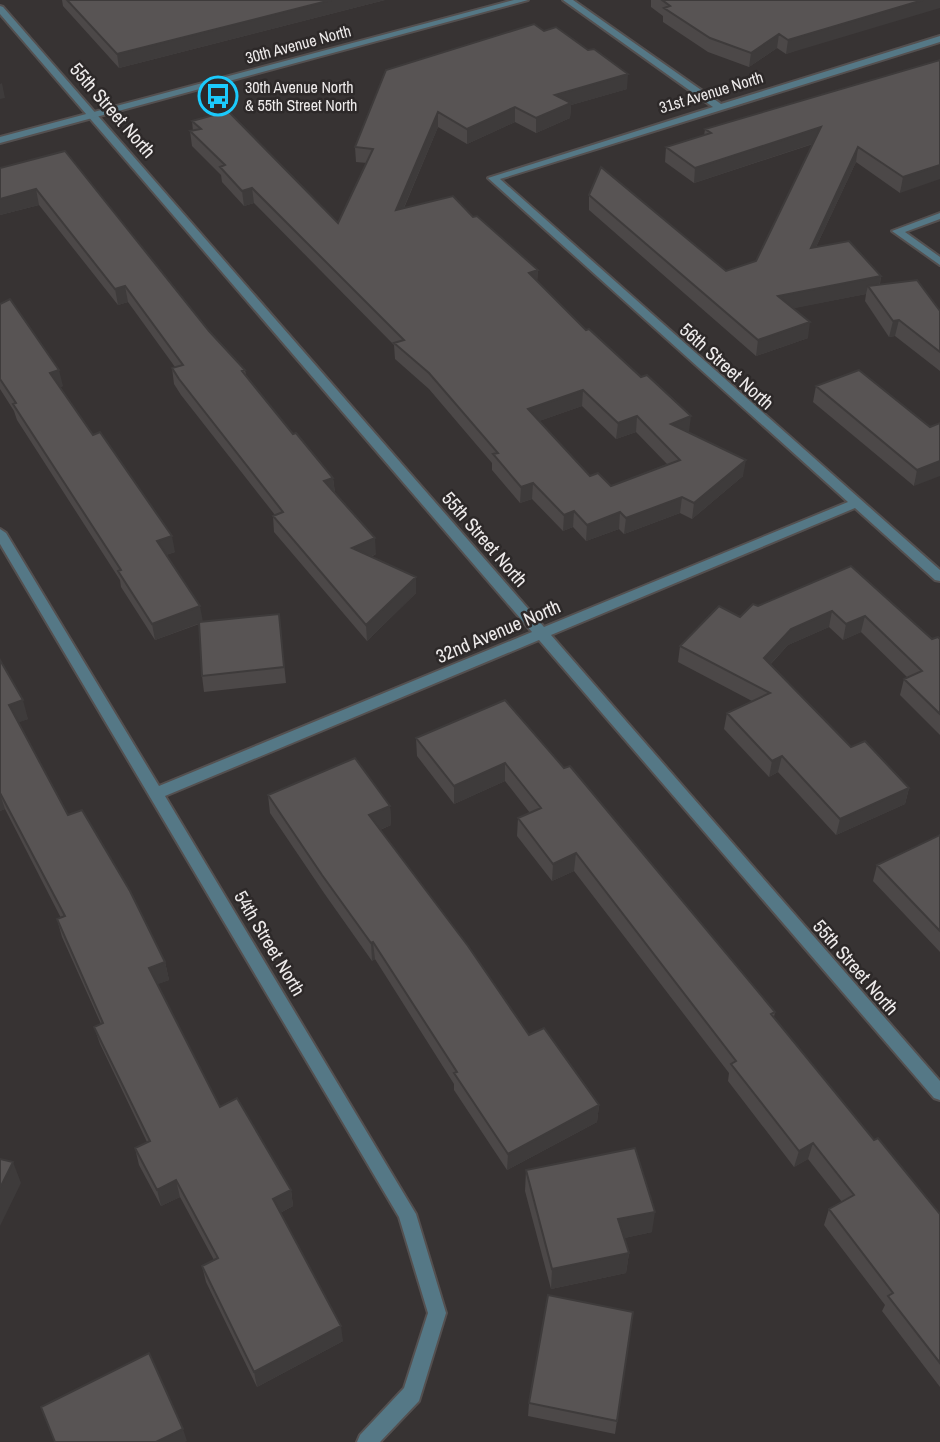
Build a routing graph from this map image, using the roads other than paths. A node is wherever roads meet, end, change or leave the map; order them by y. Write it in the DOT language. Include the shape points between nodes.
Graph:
graph roads {
  1 [pos="524,0"];
  2 [pos="567,0"];
  3 [pos="0,9"];
  4 [pos="940,39"];
  5 [pos="719,106"];
  6 [pos="92,116"];
  7 [pos="0,140"];
  8 [pos="493,178"];
  9 [pos="940,216"];
  10 [pos="940,262"];
  11 [pos="854,504"];
  12 [pos="0,533"];
  13 [pos="940,577"];
  14 [pos="541,633"];
  15 [pos="156,793"];
  16 [pos="940,1093"];
  17 [pos="367,1442"];
  1 -- 6 [label="street, 30th Avenue North"];
  2 -- 5 [label="street"];
  3 -- 6 [label="street, 55th Street North"];
  4 -- 5 [label="street, 31st Avenue North"];
  5 -- 8 [label="street, 31st Avenue North"];
  6 -- 7 [label="street, 30th Avenue North"];
  6 -- 14 [label="street, 55th Street North"];
  8 -- 11 [label="street, 56th Street North"];
  9 -- 10 [label="street" via="897,231"];
  11 -- 13 [label="street, 56th Street North"];
  11 -- 14 [label="street, 32nd Avenue North"];
  12 -- 15 [label="street, 54th Street North"];
  14 -- 15 [label="street, 32nd Avenue North"];
  14 -- 16 [label="street, 55th Street North"];
  15 -- 17 [label="street, 54th Street North" via="407,1214 437,1313 412,1394"];
}
